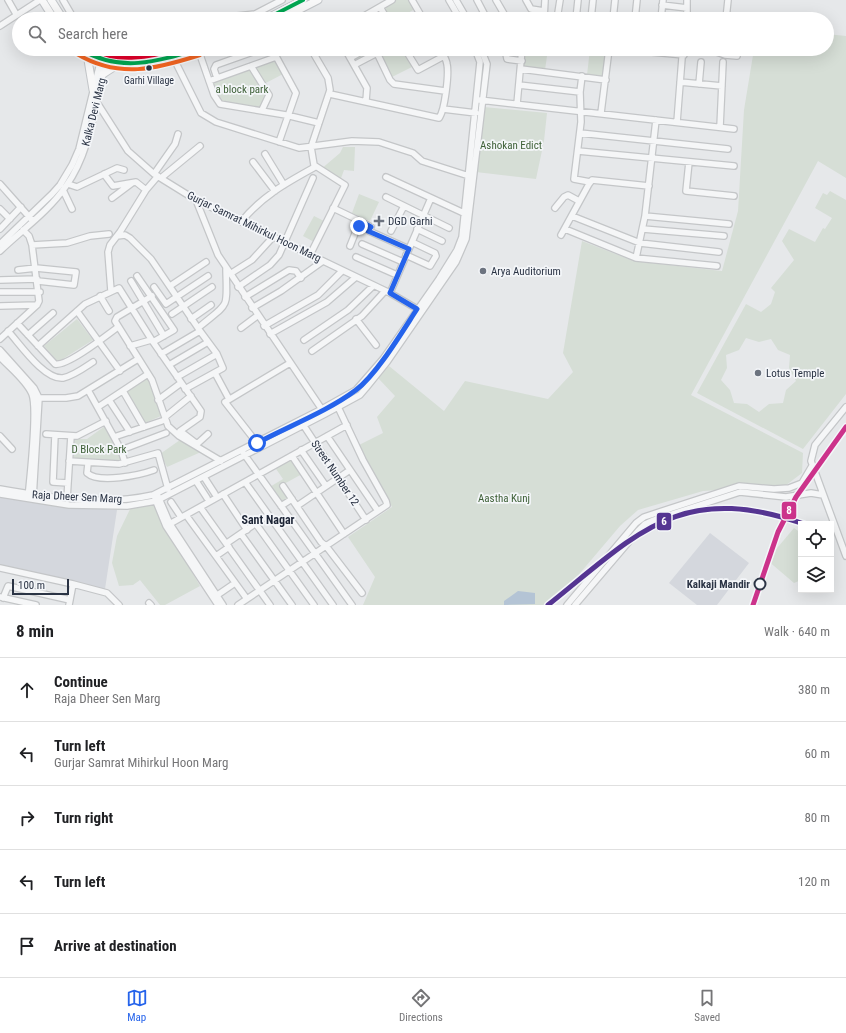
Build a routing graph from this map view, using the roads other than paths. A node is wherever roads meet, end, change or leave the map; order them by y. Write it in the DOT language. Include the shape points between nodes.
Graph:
graph roads {
  1 [pos="8,0"];
  2 [pos="41,0"];
  3 [pos="51,0"];
  4 [pos="63,0"];
  5 [pos="282,0"];
  6 [pos="303,0"];
  7 [pos="318,0"];
  8 [pos="392,0"];
  9 [pos="412,0"];
  10 [pos="449,0"];
  11 [pos="456,0"];
  12 [pos="477,0"];
  13 [pos="496,0"];
  14 [pos="526,0"];
  15 [pos="545,0"];
  16 [pos="560,0"];
  17 [pos="578,0"];
  18 [pos="593,0"];
  19 [pos="615,0"];
  20 [pos="637,0"];
  21 [pos="687,0"];
  22 [pos="728,0"];
  23 [pos="663,2"];
  24 [pos="380,7"];
  25 [pos="687,8"];
  26 [pos="544,11"];
  27 [pos="15,12"];
  28 [pos="20,12"];
  29 [pos="49,12"];
  30 [pos="59,12"];
  31 [pos="70,12"];
  32 [pos="259,12"];
  33 [pos="293,12"];
  34 [pos="295,12"];
  35 [pos="371,12"];
  36 [pos="383,12"];
  37 [pos="419,12"];
  38 [pos="455,12"];
  39 [pos="463,12"];
  40 [pos="483,12"];
  41 [pos="503,12"];
  42 [pos="558,12"];
  43 [pos="577,12"];
  44 [pos="592,12"];
  45 [pos="614,12"];
  46 [pos="636,12"];
  47 [pos="662,12"];
  48 [pos="687,12"];
  49 [pos="727,12"];
  50 [pos="12,17"];
  51 [pos="0,26"];
  52 [pos="87,56"];
  53 [pos="105,56"];
  54 [pos="105,56"];
  55 [pos="107,56"];
  56 [pos="176,56"];
  57 [pos="200,56"];
  58 [pos="241,56"];
  59 [pos="315,56"];
  60 [pos="354,56"];
  61 [pos="371,56"];
  62 [pos="378,56"];
  63 [pos="409,56"];
  64 [pos="444,56"];
  65 [pos="478,56"];
  66 [pos="484,56"];
  67 [pos="506,56"];
  68 [pos="522,56"];
  69 [pos="608,56"];
  70 [pos="683,56"];
  71 [pos="173,57"];
  72 [pos="276,57"];
  73 [pos="350,58"];
  74 [pos="522,61"];
  75 [pos="701,62"];
  76 [pos="724,62"];
  77 [pos="121,63"];
  78 [pos="354,65"];
  79 [pos="251,66"];
  80 [pos="521,69"];
  81 [pos="103,74"];
  82 [pos="582,76"];
  83 [pos="217,78"];
  84 [pos="606,80"];
  85 [pos="209,81"];
  86 [pos="680,82"];
  87 [pos="699,84"];
  88 [pos="519,85"];
  89 [pos="722,86"];
  90 [pos="446,91"];
  91 [pos="92,92"];
  92 [pos="580,92"];
  93 [pos="330,94"];
  94 [pos="480,100"];
  95 [pos="96,101"];
  96 [pos="366,101"];
  97 [pos="517,104"];
  98 [pos="443,109"];
  99 [pos="262,110"];
  100 [pos="581,110"];
  101 [pos="476,113"];
  102 [pos="601,113"];
  103 [pos="288,115"];
  104 [pos="656,120"];
  105 [pos="677,122"];
  106 [pos="319,123"];
  107 [pos="720,127"];
  108 [pos="734,129"];
  109 [pos="580,133"];
  110 [pos="178,134"];
  111 [pos="653,141"];
  112 [pos="279,142"];
  113 [pos="200,146"];
  114 [pos="311,147"];
  115 [pos="728,149"];
  116 [pos="578,150"];
  117 [pos="266,154"];
  118 [pos="652,158"];
  119 [pos="253,162"];
  120 [pos="689,162"];
  121 [pos="315,166"];
  122 [pos="734,166"];
  123 [pos="124,170"];
  124 [pos="104,174"];
  125 [pos="158,176"];
  126 [pos="469,176"];
  127 [pos="386,177"];
  128 [pos="313,178"];
  129 [pos="134,182"];
  130 [pos="590,182"];
  131 [pos="0,184"];
  132 [pos="68,184"];
  133 [pos="284,185"];
  134 [pos="649,186"];
  135 [pos="63,190"];
  136 [pos="146,190"];
  137 [pos="275,191"];
  138 [pos="734,196"];
  139 [pos="386,197"];
  140 [pos="112,198"];
  141 [pos="431,198"];
  142 [pos="196,200"];
  143 [pos="579,201"];
  144 [pos="404,206"];
  145 [pos="21,207"];
  146 [pos="72,208"];
  147 [pos="333,208"];
  148 [pos="555,208"];
  149 [pos="0,209"];
  150 [pos="424,215"];
  151 [pos="468,215"];
  152 [pos="572,216"];
  153 [pos="645,216"];
  154 [pos="10,219"];
  155 [pos="31,219"];
  156 [pos="360,221"];
  157 [pos="241,222"];
  158 [pos="729,224"];
  159 [pos="449,228"];
  160 [pos="0,229"];
  161 [pos="417,229"];
  162 [pos="565,229"];
  163 [pos="643,229"];
  164 [pos="23,230"];
  165 [pos="391,231"];
  166 [pos="109,234"];
  167 [pos="562,235"];
  168 [pos="117,236"];
  169 [pos="724,236"];
  170 [pos="273,237"];
  171 [pos="442,241"];
  172 [pos="284,242"];
  173 [pos="412,242"];
  174 [pos="640,243"];
  175 [pos="0,244"];
  176 [pos="32,244"];
  177 [pos="362,244"];
  178 [pos="350,246"];
  179 [pos="0,250"];
  180 [pos="407,252"];
  181 [pos="719,252"];
  182 [pos="310,255"];
  183 [pos="356,257"];
  184 [pos="636,258"];
  185 [pos="323,261"];
  186 [pos="206,262"];
  187 [pos="403,262"];
  188 [pos="717,266"];
  189 [pos="36,268"];
  190 [pos="226,268"];
  191 [pos="18,270"];
  192 [pos="342,271"];
  193 [pos="230,274"];
  194 [pos="397,275"];
  195 [pos="137,276"];
  196 [pos="208,276"];
  197 [pos="356,277"];
  198 [pos="302,278"];
  199 [pos="0,280"];
  200 [pos="38,280"];
  201 [pos="131,281"];
  202 [pos="170,286"];
  203 [pos="373,286"];
  204 [pos="154,287"];
  205 [pos="212,287"];
  206 [pos="238,287"];
  207 [pos="111,290"];
  208 [pos="0,292"];
  209 [pos="40,292"];
  210 [pos="388,292"];
  211 [pos="100,296"];
  212 [pos="152,296"];
  213 [pos="176,297"];
  214 [pos="245,297"];
  215 [pos="143,301"];
  216 [pos="37,305"];
  217 [pos="211,305"];
  218 [pos="0,306"];
  219 [pos="132,308"];
  220 [pos="183,308"];
  221 [pos="252,308"];
  222 [pos="419,310"];
  223 [pos="77,311"];
  224 [pos="109,311"];
  225 [pos="53,313"];
  226 [pos="172,314"];
  227 [pos="257,316"];
  228 [pos="191,319"];
  229 [pos="356,319"];
  230 [pos="17,323"];
  231 [pos="264,326"];
  232 [pos="118,327"];
  233 [pos="241,328"];
  234 [pos="199,329"];
  235 [pos="8,331"];
  236 [pos="270,334"];
  237 [pos="28,335"];
  238 [pos="164,336"];
  239 [pos="0,339"];
  240 [pos="304,340"];
  241 [pos="98,341"];
  242 [pos="152,341"];
  243 [pos="208,342"];
  244 [pos="376,345"];
  245 [pos="38,346"];
  246 [pos="130,346"];
  247 [pos="0,350"];
  248 [pos="312,351"];
  249 [pos="161,354"];
  250 [pos="217,354"];
  251 [pos="0,357"];
  252 [pos="138,359"];
  253 [pos="93,362"];
  254 [pos="290,363"];
  255 [pos="169,366"];
  256 [pos="120,371"];
  257 [pos="215,373"];
  258 [pos="148,374"];
  259 [pos="177,377"];
  260 [pos="181,383"];
  261 [pos="185,389"];
  262 [pos="88,390"];
  263 [pos="123,391"];
  264 [pos="190,396"];
  265 [pos="36,398"];
  266 [pos="229,399"];
  267 [pos="109,400"];
  268 [pos="158,400"];
  269 [pos="98,407"];
  270 [pos="338,407"];
  271 [pos="846,407"];
  272 [pos="324,412"];
  273 [pos="163,419"];
  274 [pos="106,421"];
  275 [pos="302,423"];
  276 [pos="347,425"];
  277 [pos="144,427"];
  278 [pos="130,432"];
  279 [pos="166,433"];
  280 [pos="46,434"];
  281 [pos="208,434"];
  282 [pos="54,435"];
  283 [pos="0,436"];
  284 [pos="71,436"];
  285 [pos="327,436"];
  286 [pos="114,437"];
  287 [pos="257,443"];
  288 [pos="315,443"];
  289 [pos="12,449"];
  290 [pos="121,450"];
  291 [pos="302,450"];
  292 [pos="243,454"];
  293 [pos="292,456"];
  294 [pos="69,461"];
  295 [pos="220,461"];
  296 [pos="125,463"];
  297 [pos="88,464"];
  298 [pos="812,466"];
  299 [pos="154,470"];
  300 [pos="350,470"];
  301 [pos="258,474"];
  302 [pos="204,477"];
  303 [pos="338,478"];
  304 [pos="196,481"];
  305 [pos="245,482"];
  306 [pos="68,483"];
  307 [pos="283,486"];
  308 [pos="326,486"];
  309 [pos="168,488"];
  310 [pos="0,489"];
  311 [pos="317,493"];
  312 [pos="0,494"];
  313 [pos="215,494"];
  314 [pos="223,494"];
  315 [pos="823,495"];
  316 [pos="31,497"];
  317 [pos="67,498"];
  318 [pos="156,498"];
  319 [pos="207,498"];
  320 [pos="292,499"];
  321 [pos="171,502"];
  322 [pos="160,506"];
  323 [pos="281,506"];
  324 [pos="297,506"];
  325 [pos="200,507"];
  326 [pos="378,511"];
  327 [pos="268,515"];
  328 [pos="184,516"];
  329 [pos="366,520"];
  330 [pos="256,524"];
  331 [pos="168,525"];
  332 [pos="247,530"];
  333 [pos="241,534"];
  334 [pos="344,534"];
  335 [pos="228,545"];
  336 [pos="326,546"];
  337 [pos="315,554"];
  338 [pos="216,556"];
  339 [pos="846,556"];
  340 [pos="302,562"];
  341 [pos="0,568"];
  342 [pos="290,570"];
  343 [pos="274,581"];
  344 [pos="235,583"];
  345 [pos="73,584"];
  346 [pos="260,590"];
  347 [pos="362,593"];
  348 [pos="215,596"];
  349 [pos="2,598"];
  350 [pos="247,599"];
  351 [pos="70,602"];
  352 [pos="36,605"];
  353 [pos="119,605"];
  354 [pos="218,605"];
  355 [pos="223,605"];
  356 [pos="238,605"];
  357 [pos="270,605"];
  358 [pos="292,605"];
  359 [pos="314,605"];
  360 [pos="333,605"];
  361 [pos="352,605"];
  362 [pos="567,605"];
  363 [pos="575,605"];
  1 -- 27 [label="street"];
  2 -- 28 [label="street"];
  2 -- 29 [label="main road"];
  3 -- 30 [label="main road"];
  4 -- 31 [label="street"];
  5 -- 32 [label="street"];
  6 -- 33 [label="main road"];
  7 -- 34 [label="main road"];
  8 -- 24 [label="street"];
  9 -- 37 [label="street"];
  10 -- 38 [label="street"];
  11 -- 39 [label="street"];
  12 -- 40 [label="street"];
  13 -- 41 [label="street"];
  14 -- 26 [label="street" via="532,9"];
  15 -- 26 [label="street"];
  16 -- 42 [label="street"];
  17 -- 43 [label="street"];
  18 -- 44 [label="street"];
  19 -- 45 [label="street"];
  20 -- 46 [label="street"];
  21 -- 25 [label="street"];
  22 -- 49 [label="street"];
  23 -- 25 [label="street"];
  23 -- 47 [label="street"];
  24 -- 35 [label="street"];
  24 -- 36 [label="street"];
  25 -- 48 [label="street"];
  50 -- 51 [label="street"];
  52 -- 91 [label="main road"];
  53 -- 81 [label="street, Kalka Devi Marg"];
  54 -- 91 [label="street, Kalka Devi Marg"];
  55 -- 77 [label="main road"];
  56 -- 71 [label="main road"];
  57 -- 85 [label="street"];
  58 -- 83 [label="street" via="216,65 214,69"];
  59 -- 93 [label="street" via="329,82"];
  60 -- 73 [label="street"];
  61 -- 78 [label="street"];
  62 -- 90 [label="street" via="394,84"];
  63 -- 64 [label="street" via="418,70"];
  64 -- 90 [label="street" via="448,66"];
  65 -- 94 [label="street, Raja Dheer Sen Marg"];
  66 -- 94 [label="street, Raja Dheer Sen Marg" via="487,64"];
  67 -- 74 [label="street" via="507,59"];
  68 -- 74 [label="street"];
  69 -- 84 [label="street"];
  70 -- 86 [label="street"];
  71 -- 77 [label="main road" via="143,64"];
  71 -- 112 [label="street" via="201,113 216,122"];
  72 -- 79 [label="street"];
  72 -- 103 [label="street" via="296,92"];
  73 -- 78 [label="street"];
  74 -- 80 [label="street"];
  75 -- 87 [label="street"];
  76 -- 89 [label="street"];
  77 -- 81 [label="main road"];
  78 -- 96 [label="street" via="367,88"];
  79 -- 83 [label="street"];
  79 -- 99 [label="street" via="268,94"];
  80 -- 82 [label="street"];
  80 -- 88 [label="street"];
  81 -- 95 [label="street, Kalka Devi Marg"];
  82 -- 84 [label="street"];
  82 -- 92 [label="street"];
  83 -- 85 [label="street"];
  84 -- 102 [label="street"];
  85 -- 99 [label="street" via="220,104"];
  86 -- 87 [label="street"];
  86 -- 105 [label="street"];
  87 -- 89 [label="street"];
  88 -- 92 [label="street"];
  88 -- 97 [label="street"];
  89 -- 107 [label="street"];
  90 -- 98 [label="street"];
  91 -- 95 [label="street, Gurjar Samrat Mihirkul Hoon Marg"];
  91 -- 155 [label="street, Kalka Devi Marg" via="79,149 72,165 60,185"];
  92 -- 100 [label="street"];
  93 -- 96 [label="street"];
  93 -- 106 [label="street"];
  94 -- 97 [label="street"];
  94 -- 101 [label="street, Raja Dheer Sen Marg"];
  94 -- 151 [label="street, Raja Dheer Sen Marg"];
  95 -- 125 [label="street, Gurjar Samrat Mihirkul Hoon Marg" via="128,151"];
  95 -- 132 [label="street, Kalka Devi Marg" via="85,150"];
  96 -- 98 [label="street" via="436,118 441,116"];
  97 -- 100 [label="street"];
  98 -- 101 [label="street"];
  99 -- 103 [label="street"];
  100 -- 102 [label="street"];
  100 -- 109 [label="street"];
  101 -- 126 [label="street, Raja Dheer Sen Marg"];
  102 -- 104 [label="street"];
  103 -- 106 [label="street"];
  103 -- 112 [label="street"];
  104 -- 105 [label="street"];
  104 -- 111 [label="street"];
  105 -- 107 [label="street"];
  106 -- 114 [label="street"];
  107 -- 108 [label="street"];
  109 -- 111 [label="street"];
  109 -- 116 [label="street"];
  110 -- 125 [label="street"];
  111 -- 115 [label="street"];
  111 -- 118 [label="street"];
  112 -- 114 [label="street" via="299,148"];
  113 -- 125 [label="street"];
  114 -- 121 [label="street"];
  114 -- 126 [label="street" via="352,141 379,142 413,154 422,161"];
  116 -- 118 [label="street"];
  116 -- 130 [label="street" via="574,179"];
  117 -- 133 [label="street"];
  118 -- 120 [label="street"];
  118 -- 134 [label="street"];
  119 -- 137 [label="street"];
  120 -- 122 [label="street"];
  120 -- 138 [label="street" via="686,191"];
  121 -- 133 [label="street"];
  121 -- 147 [label="street" via="345,185"];
  123 -- 124 [label="street" via="117,168"];
  124 -- 129 [label="street" via="112,186"];
  124 -- 132 [label="street" via="77,187"];
  125 -- 136 [label="street"];
  125 -- 142 [label="street, Gurjar Samrat Mihirkul Hoon Marg"];
  126 -- 151 [label="street, Raja Dheer Sen Marg"];
  127 -- 141 [label="street"];
  128 -- 172 [label="street"];
  129 -- 136 [label="street"];
  129 -- 140 [label="street"];
  130 -- 134 [label="street" via="595,180"];
  130 -- 143 [label="street"];
  131 -- 145 [label="street"];
  132 -- 135 [label="street, Kalka Devi Marg"];
  133 -- 137 [label="street"];
  134 -- 153 [label="street"];
  135 -- 146 [label="street"];
  135 -- 155 [label="street, Kalka Devi Marg"];
  136 -- 168 [label="street"];
  137 -- 157 [label="street" via="255,205"];
  139 -- 144 [label="street"];
  141 -- 150 [label="street"];
  141 -- 151 [label="street"];
  142 -- 157 [label="street, Gurjar Samrat Mihirkul Hoon Marg"];
  142 -- 190 [label="street" via="218,255"];
  143 -- 148 [label="street" via="568,195"];
  143 -- 152 [label="street"];
  144 -- 150 [label="street"];
  144 -- 165 [label="street"];
  145 -- 154 [label="street"];
  145 -- 155 [label="street"];
  147 -- 156 [label="street"];
  147 -- 182 [label="street"];
  149 -- 154 [label="street"];
  150 -- 159 [label="street"];
  150 -- 161 [label="street"];
  151 -- 222 [label="street, Raja Dheer Sen Marg" via="462,251"];
  152 -- 162 [label="street"];
  152 -- 174 [label="street"];
  153 -- 158 [label="street"];
  153 -- 163 [label="street"];
  154 -- 160 [label="street"];
  155 -- 164 [label="street, Kalka Devi Marg"];
  155 -- 175 [label="street, Kalka Devi Marg"];
  156 -- 178 [label="street"];
  156 -- 180 [label="street" via="371,227 368,231"];
  157 -- 170 [label="street, Gurjar Samrat Mihirkul Hoon Marg"];
  161 -- 171 [label="street"];
  161 -- 173 [label="street"];
  162 -- 167 [label="street"];
  162 -- 184 [label="street"];
  163 -- 169 [label="street"];
  163 -- 174 [label="street"];
  164 -- 176 [label="street"];
  164 -- 179 [label="street, Kalka Devi Marg"];
  166 -- 176 [label="street" via="67,243"];
  168 -- 202 [label="street" via="125,235 130,238 151,259"];
  168 -- 207 [label="street" via="108,252"];
  170 -- 172 [label="street, Gurjar Samrat Mihirkul Hoon Marg"];
  170 -- 193 [label="street" via="252,260"];
  172 -- 182 [label="street, Gurjar Samrat Mihirkul Hoon Marg"];
  172 -- 206 [label="street" via="279,255 270,265"];
  173 -- 180 [label="street"];
  173 -- 180 [label="street" via="435,253 436,256 430,266"];
  174 -- 181 [label="street"];
  174 -- 184 [label="street"];
  176 -- 189 [label="street"];
  177 -- 187 [label="street"];
  180 -- 187 [label="street"];
  182 -- 185 [label="street, Gurjar Samrat Mihirkul Hoon Marg"];
  183 -- 194 [label="street"];
  184 -- 188 [label="street"];
  185 -- 192 [label="street, Gurjar Samrat Mihirkul Hoon Marg"];
  185 -- 198 [label="street"];
  186 -- 202 [label="street"];
  187 -- 194 [label="street"];
  189 -- 191 [label="street"];
  189 -- 200 [label="street"];
  189 -- 200 [label="street" via="76,272 74,285"];
  190 -- 193 [label="street"];
  190 -- 234 [label="street" via="226,303 221,311"];
  192 -- 197 [label="street, Gurjar Samrat Mihirkul Hoon Marg"];
  192 -- 231 [label="street" via="318,295"];
  193 -- 206 [label="street"];
  194 -- 210 [label="street"];
  195 -- 212 [label="street"];
  196 -- 213 [label="street"];
  197 -- 203 [label="street, Gurjar Samrat Mihirkul Hoon Marg"];
  197 -- 236 [label="street" via="327,302"];
  198 -- 214 [label="street" via="296,270 289,270"];
  198 -- 221 [label="street"];
  199 -- 200 [label="street"];
  200 -- 209 [label="street"];
  201 -- 215 [label="street"];
  202 -- 213 [label="street"];
  203 -- 210 [label="street, Gurjar Samrat Mihirkul Hoon Marg"];
  203 -- 240 [label="street" via="348,310"];
  204 -- 213 [label="street" via="166,304"];
  205 -- 220 [label="street"];
  206 -- 214 [label="street"];
  207 -- 211 [label="street"];
  207 -- 219 [label="street" via="121,289"];
  208 -- 209 [label="street"];
  209 -- 216 [label="street"];
  210 -- 222 [label="street, Gurjar Samrat Mihirkul Hoon Marg"];
  210 -- 229 [label="street"];
  211 -- 223 [label="street"];
  211 -- 224 [label="street"];
  212 -- 215 [label="street"];
  212 -- 238 [label="street" via="174,330"];
  213 -- 220 [label="street"];
  214 -- 221 [label="street"];
  215 -- 219 [label="street"];
  215 -- 238 [label="street"];
  216 -- 218 [label="street"];
  216 -- 230 [label="street"];
  217 -- 228 [label="street"];
  219 -- 232 [label="street" via="115,319"];
  219 -- 242 [label="street"];
  220 -- 226 [label="street"];
  220 -- 228 [label="street"];
  221 -- 227 [label="street"];
  222 -- 270 [label="street, Raja Dheer Sen Marg" via="366,388 360,395"];
  222 -- 272 [label="street, Raja Dheer Sen Marg" via="362,385"];
  223 -- 241 [label="street"];
  223 -- 245 [label="street"];
  225 -- 237 [label="street"];
  227 -- 231 [label="street"];
  227 -- 233 [label="street"];
  228 -- 234 [label="street"];
  229 -- 244 [label="street"];
  229 -- 248 [label="street"];
  230 -- 235 [label="street"];
  230 -- 237 [label="street"];
  231 -- 236 [label="street"];
  232 -- 241 [label="street"];
  232 -- 246 [label="street"];
  234 -- 243 [label="street"];
  234 -- 249 [label="street"];
  235 -- 239 [label="street"];
  235 -- 253 [label="street" via="50,376 68,376"];
  236 -- 254 [label="street"];
  237 -- 245 [label="street"];
  238 -- 242 [label="street"];
  241 -- 245 [label="street" via="58,365"];
  241 -- 256 [label="street"];
  242 -- 246 [label="street"];
  242 -- 249 [label="street"];
  243 -- 250 [label="street"];
  243 -- 255 [label="street"];
  246 -- 252 [label="street"];
  247 -- 265 [label="street" via="30,384"];
  249 -- 255 [label="street"];
  250 -- 257 [label="street" via="223,368"];
  250 -- 259 [label="street"];
  251 -- 265 [label="street"];
  252 -- 256 [label="street"];
  252 -- 258 [label="street"];
  254 -- 266 [label="street"];
  254 -- 272 [label="street"];
  255 -- 259 [label="street"];
  256 -- 262 [label="street"];
  257 -- 261 [label="street"];
  257 -- 266 [label="street"];
  258 -- 263 [label="street"];
  258 -- 268 [label="street"];
  259 -- 260 [label="street"];
  260 -- 261 [label="street"];
  260 -- 268 [label="street"];
  261 -- 264 [label="street"];
  262 -- 265 [label="street" via="72,397"];
  262 -- 269 [label="street"];
  263 -- 267 [label="street"];
  263 -- 277 [label="street"];
  264 -- 273 [label="street"];
  264 -- 281 [label="street" via="201,414 180,431 197,444"];
  265 -- 316 [label="street"];
  266 -- 287 [label="street" via="226,404"];
  267 -- 269 [label="street"];
  267 -- 278 [label="street"];
  268 -- 273 [label="street"];
  269 -- 274 [label="street"];
  270 -- 272 [label="street, Raja Dheer Sen Marg"];
  270 -- 276 [label="street"];
  271 -- 298 [label="street" via="815,445"];
  272 -- 275 [label="street, Raja Dheer Sen Marg"];
  273 -- 277 [label="street"];
  273 -- 295 [label="street" via="179,436"];
  274 -- 284 [label="street" via="82,435"];
  274 -- 286 [label="street"];
  275 -- 287 [label="street, Raja Dheer Sen Marg"];
  275 -- 288 [label="street, Street Number 12"];
  275 -- 292 [label="street, Raja Dheer Sen Marg"];
  276 -- 285 [label="street"];
  276 -- 326 [label="street" via="369,473 386,501 387,505"];
  277 -- 278 [label="street"];
  278 -- 286 [label="street"];
  279 -- 290 [label="street"];
  280 -- 282 [label="street"];
  282 -- 284 [label="street"];
  282 -- 306 [label="street" via="53,482"];
  283 -- 289 [label="street"];
  284 -- 294 [label="street"];
  285 -- 288 [label="street"];
  285 -- 300 [label="street"];
  286 -- 290 [label="street"];
  287 -- 292 [label="street, Raja Dheer Sen Marg"];
  288 -- 291 [label="street"];
  288 -- 303 [label="street, Street Number 12"];
  290 -- 296 [label="street"];
  291 -- 293 [label="street"];
  291 -- 308 [label="street"];
  292 -- 295 [label="street, Raja Dheer Sen Marg"];
  292 -- 301 [label="street"];
  292 -- 302 [label="street, Raja Dheer Sen Marg"];
  293 -- 301 [label="street"];
  293 -- 311 [label="street"];
  294 -- 297 [label="street"];
  294 -- 306 [label="street"];
  295 -- 309 [label="street, Raja Dheer Sen Marg"];
  296 -- 297 [label="street"];
  296 -- 309 [label="street" via="158,453"];
  297 -- 299 [label="street" via="89,475 104,477 125,477"];
  298 -- 315 [label="street"];
  298 -- 362 [label="street" via="802,483 789,488 739,486 644,517 636,523"];
  300 -- 303 [label="street"];
  300 -- 326 [label="street"];
  301 -- 305 [label="street"];
  301 -- 323 [label="street"];
  302 -- 304 [label="street, Raja Dheer Sen Marg"];
  302 -- 313 [label="street"];
  303 -- 308 [label="street"];
  303 -- 329 [label="street, Street Number 12"];
  304 -- 318 [label="street, Raja Dheer Sen Marg"];
  304 -- 319 [label="street"];
  305 -- 314 [label="street"];
  305 -- 327 [label="street"];
  306 -- 317 [label="street"];
  307 -- 320 [label="street"];
  308 -- 311 [label="street"];
  309 -- 318 [label="street, Raja Dheer Sen Marg"];
  310 -- 316 [label="street, Raja Dheer Sen Marg"];
  311 -- 324 [label="street"];
  311 -- 334 [label="street"];
  312 -- 316 [label="street, Raja Dheer Sen Marg"];
  314 -- 325 [label="street"];
  314 -- 332 [label="street"];
  315 -- 339 [label="street"];
  315 -- 363 [label="street" via="811,493 786,497 740,492 654,520 638,531"];
  316 -- 317 [label="street, Raja Dheer Sen Marg"];
  316 -- 318 [label="street, Raja Dheer Sen Marg" via="69,505 127,506"];
  317 -- 318 [label="street, Raja Dheer Sen Marg"];
  318 -- 322 [label="street"];
  318 -- 322 [label="street"];
  320 -- 323 [label="street"];
  320 -- 324 [label="street"];
  321 -- 328 [label="street"];
  322 -- 331 [label="street"];
  323 -- 337 [label="street"];
  324 -- 336 [label="street"];
  325 -- 328 [label="street"];
  325 -- 335 [label="street"];
  326 -- 329 [label="street"];
  327 -- 330 [label="street"];
  327 -- 340 [label="street"];
  328 -- 331 [label="street"];
  328 -- 338 [label="street"];
  329 -- 334 [label="street"];
  330 -- 332 [label="street"];
  330 -- 342 [label="street"];
  331 -- 348 [label="street"];
  332 -- 333 [label="street"];
  333 -- 335 [label="street"];
  333 -- 343 [label="street"];
  334 -- 336 [label="street"];
  335 -- 338 [label="street"];
  335 -- 346 [label="street"];
  336 -- 337 [label="street"];
  336 -- 347 [label="street"];
  337 -- 340 [label="street"];
  337 -- 361 [label="street"];
  338 -- 344 [label="street"];
  340 -- 342 [label="street"];
  340 -- 360 [label="street"];
  341 -- 345 [label="street"];
  342 -- 343 [label="street"];
  342 -- 359 [label="street"];
  343 -- 346 [label="street"];
  343 -- 358 [label="street"];
  344 -- 348 [label="street"];
  344 -- 350 [label="street"];
  345 -- 351 [label="street"];
  345 -- 353 [label="street" via="107,593"];
  346 -- 350 [label="street"];
  346 -- 357 [label="street"];
  348 -- 354 [label="street"];
  348 -- 355 [label="street"];
  349 -- 351 [label="street" via="8,586"];
  349 -- 352 [label="street"];
  350 -- 356 [label="street"];
}
